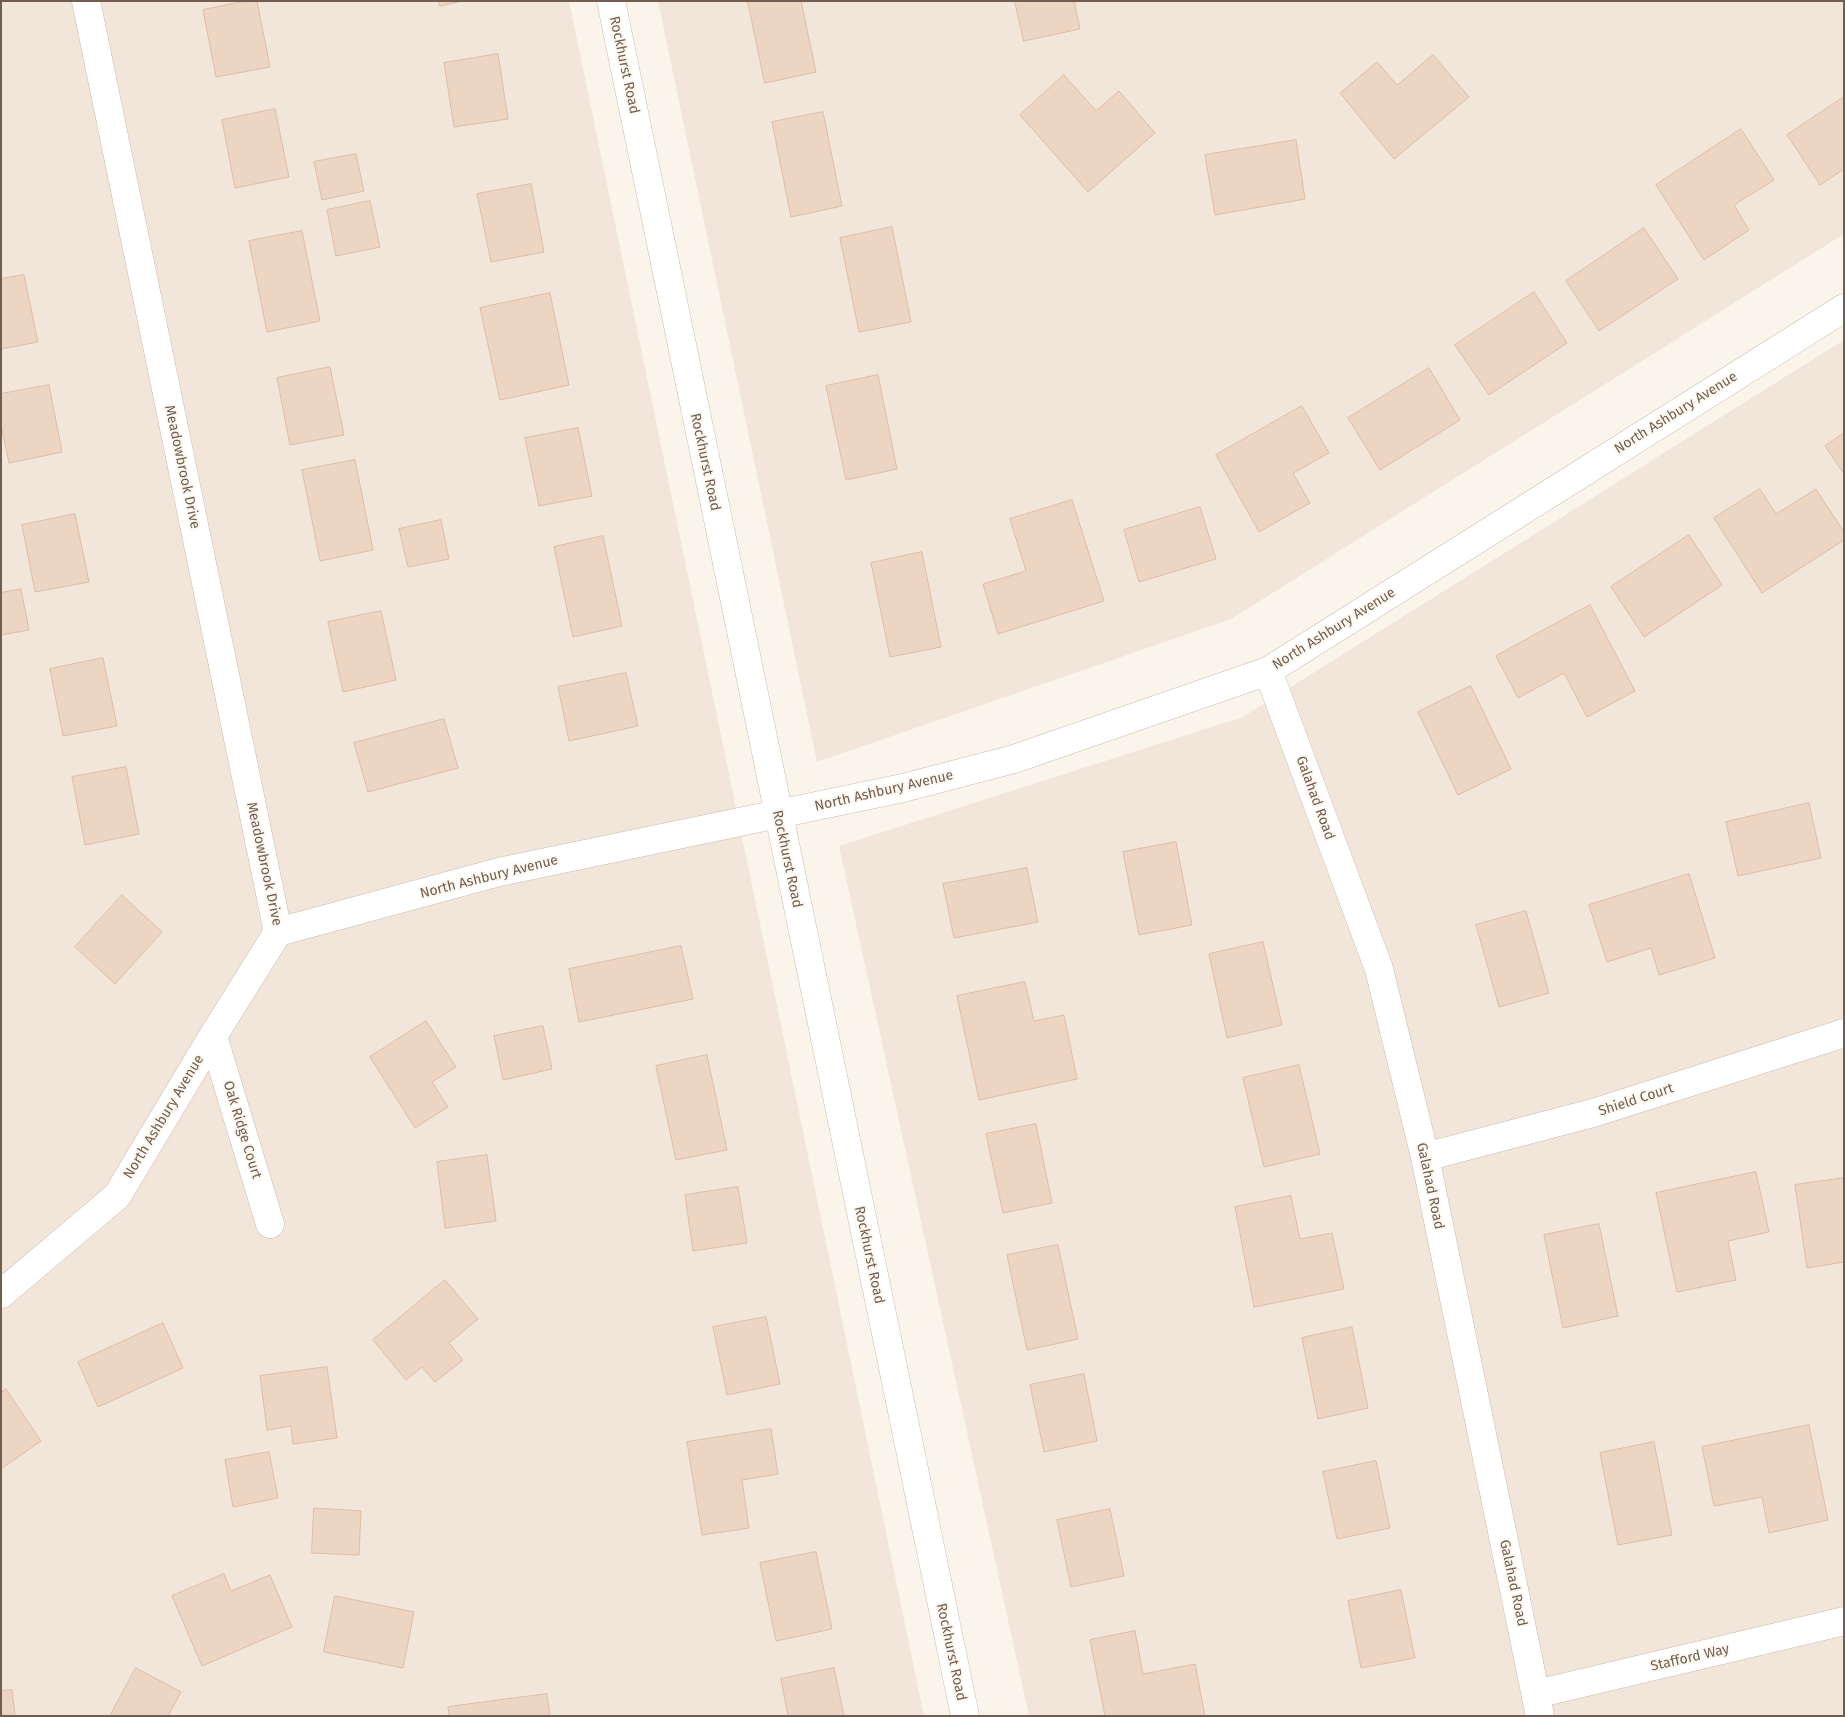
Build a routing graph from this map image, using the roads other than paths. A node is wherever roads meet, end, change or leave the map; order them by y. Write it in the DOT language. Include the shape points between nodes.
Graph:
graph roads {
  1 [pos="86,1"];
  2 [pos="611,1"];
  3 [pos="1844,308"];
  4 [pos="1268,671"];
  5 [pos="778,815"];
  6 [pos="278,932"];
  7 [pos="1844,1033"];
  8 [pos="213,1036"];
  9 [pos="1425,1157"];
  10 [pos="270,1224"];
  11 [pos="1,1294"];
  12 [pos="1844,1621"];
  13 [pos="1538,1705"];
  14 [pos="965,1716"];
  1 -- 6 [label="street, Meadowbrook Drive"];
  2 -- 5 [label="street, Rockhurst Road"];
  3 -- 4 [label="street, North Ashbury Avenue"];
  4 -- 5 [label="street, North Ashbury Avenue" via="1014,759 903,788"];
  4 -- 9 [label="street, Galahad Road" via="1379,969"];
  5 -- 6 [label="street, North Ashbury Avenue" via="499,872"];
  5 -- 14 [label="street, Rockhurst Road"];
  6 -- 8 [label="street, North Ashbury Avenue"];
  7 -- 9 [label="street, Shield Court" via="1593,1113"];
  8 -- 10 [label="street, Oak Ridge Court"];
  8 -- 11 [label="street, North Ashbury Avenue" via="117,1196"];
  9 -- 13 [label="street, Galahad Road"];
  12 -- 13 [label="street, Stafford Way"];
}
